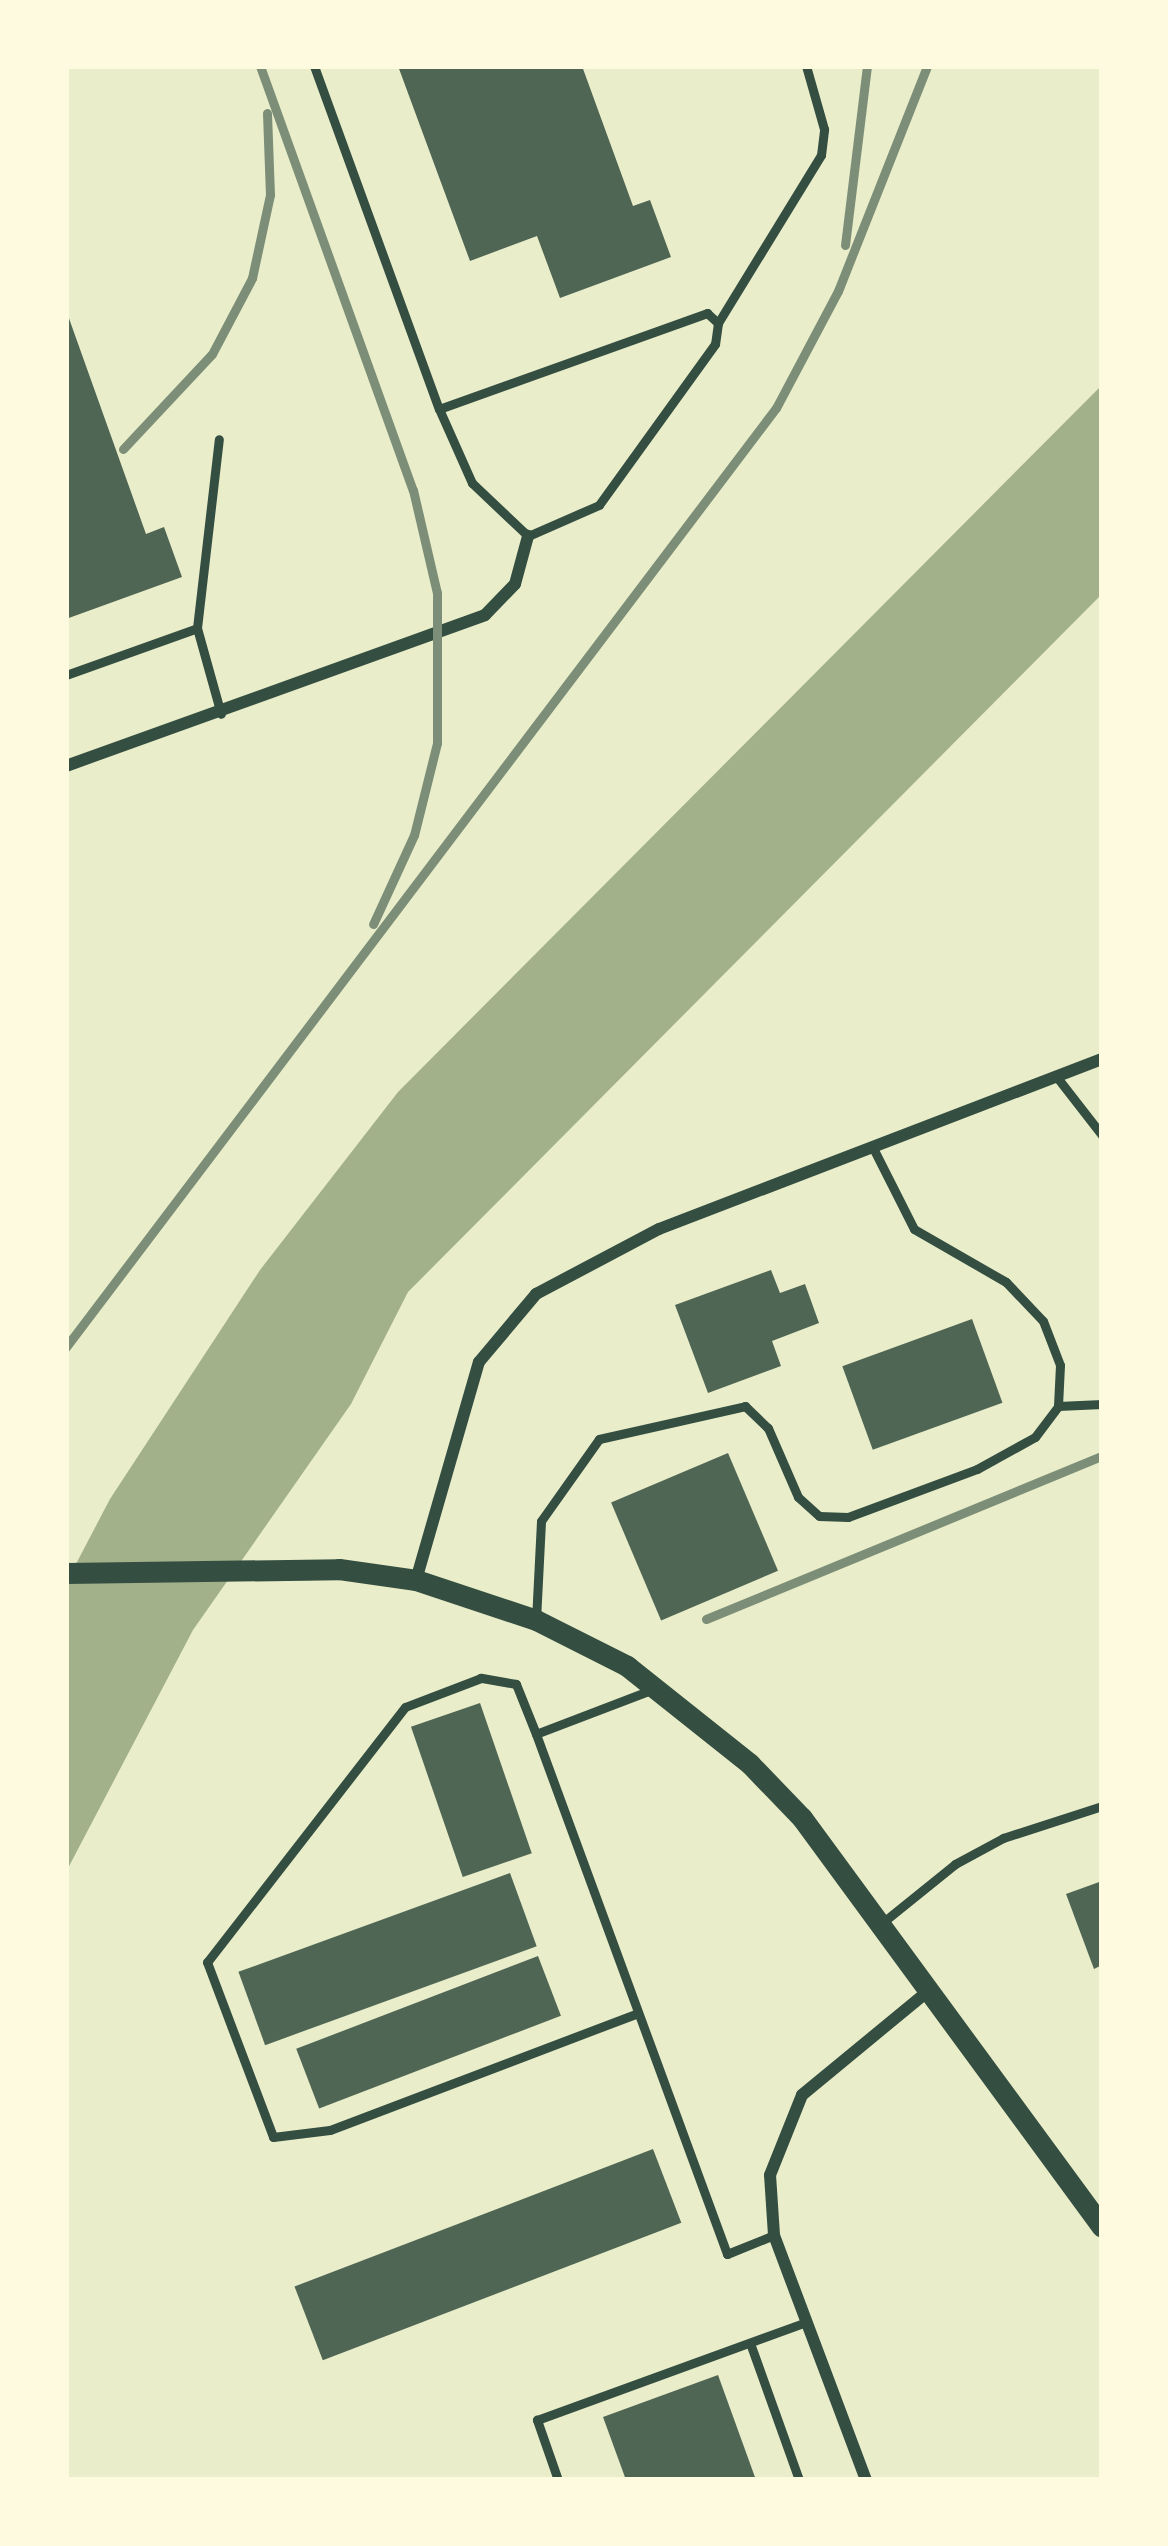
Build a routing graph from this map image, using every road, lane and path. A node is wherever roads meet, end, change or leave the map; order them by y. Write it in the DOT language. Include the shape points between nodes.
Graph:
graph roads {
  1 [pos="314,66"];
  2 [pos="806,66"];
  3 [pos="718,323"];
  4 [pos="439,409"];
  5 [pos="219,439"];
  6 [pos="528,536"];
  7 [pos="196,628"];
  8 [pos="66,675"];
  9 [pos="221,714"];
  10 [pos="66,766"];
  11 [pos="1102,1059"];
  12 [pos="1056,1076"];
  13 [pos="1102,1135"];
  14 [pos="872,1146"];
  15 [pos="1102,1404"];
  16 [pos="1058,1406"];
  17 [pos="66,1574"];
  18 [pos="416,1580"];
  19 [pos="536,1620"];
  20 [pos="656,1688"];
  21 [pos="536,1734"];
  22 [pos="1102,1806"];
  23 [pos="880,1925"];
  24 [pos="928,1991"];
  25 [pos="638,2013"];
  26 [pos="1102,2227"];
  27 [pos="774,2235"];
  28 [pos="804,2323"];
  29 [pos="750,2343"];
  30 [pos="558,2480"];
  31 [pos="799,2480"];
  32 [pos="866,2480"];
  1 -- 4 [label="lane"];
  2 -- 3 [label="lane" via="824,129 821,155"];
  3 -- 4 [label="lane" via="707,313 689,314"];
  3 -- 6 [label="lane" via="693,381 599,505"];
  4 -- 6 [label="lane" via="472,483"];
  5 -- 7 [label="lane"];
  6 -- 9 [label="street" via="515,584 485,615"];
  7 -- 8 [label="lane"];
  7 -- 9 [label="lane"];
  9 -- 10 [label="street"];
  11 -- 12 [label="street"];
  12 -- 13 [label="lane"];
  12 -- 14 [label="street"];
  14 -- 16 [label="lane" via="914,1228 1006,1282 1043,1321 1060,1365"];
  14 -- 18 [label="street" via="621,1245 536,1294 479,1361"];
  15 -- 16 [label="lane"];
  16 -- 19 [label="lane" via="1035,1437 976,1469 848,1516 819,1516 798,1497 768,1428 745,1406 599,1439 541,1521"];
  17 -- 18 [label="street" via="338,1569"];
  18 -- 19 [label="street"];
  19 -- 20 [label="street"];
  20 -- 21 [label="lane"];
  20 -- 23 [label="street" via="750,1764"];
  21 -- 25 [label="lane"];
  21 -- 25 [label="lane" via="515,1684 481,1678 406,1707 207,1962 273,2137 330,2130"];
  22 -- 23 [label="lane" via="1003,1838 955,1864"];
  23 -- 24 [label="street"];
  24 -- 26 [label="street"];
  24 -- 27 [label="street" via="802,2095 770,2175"];
  25 -- 27 [label="lane" via="727,2254"];
  27 -- 28 [label="street"];
  28 -- 29 [label="lane"];
  28 -- 32 [label="street"];
  29 -- 30 [label="lane" via="537,2420"];
  29 -- 31 [label="lane"];
}
